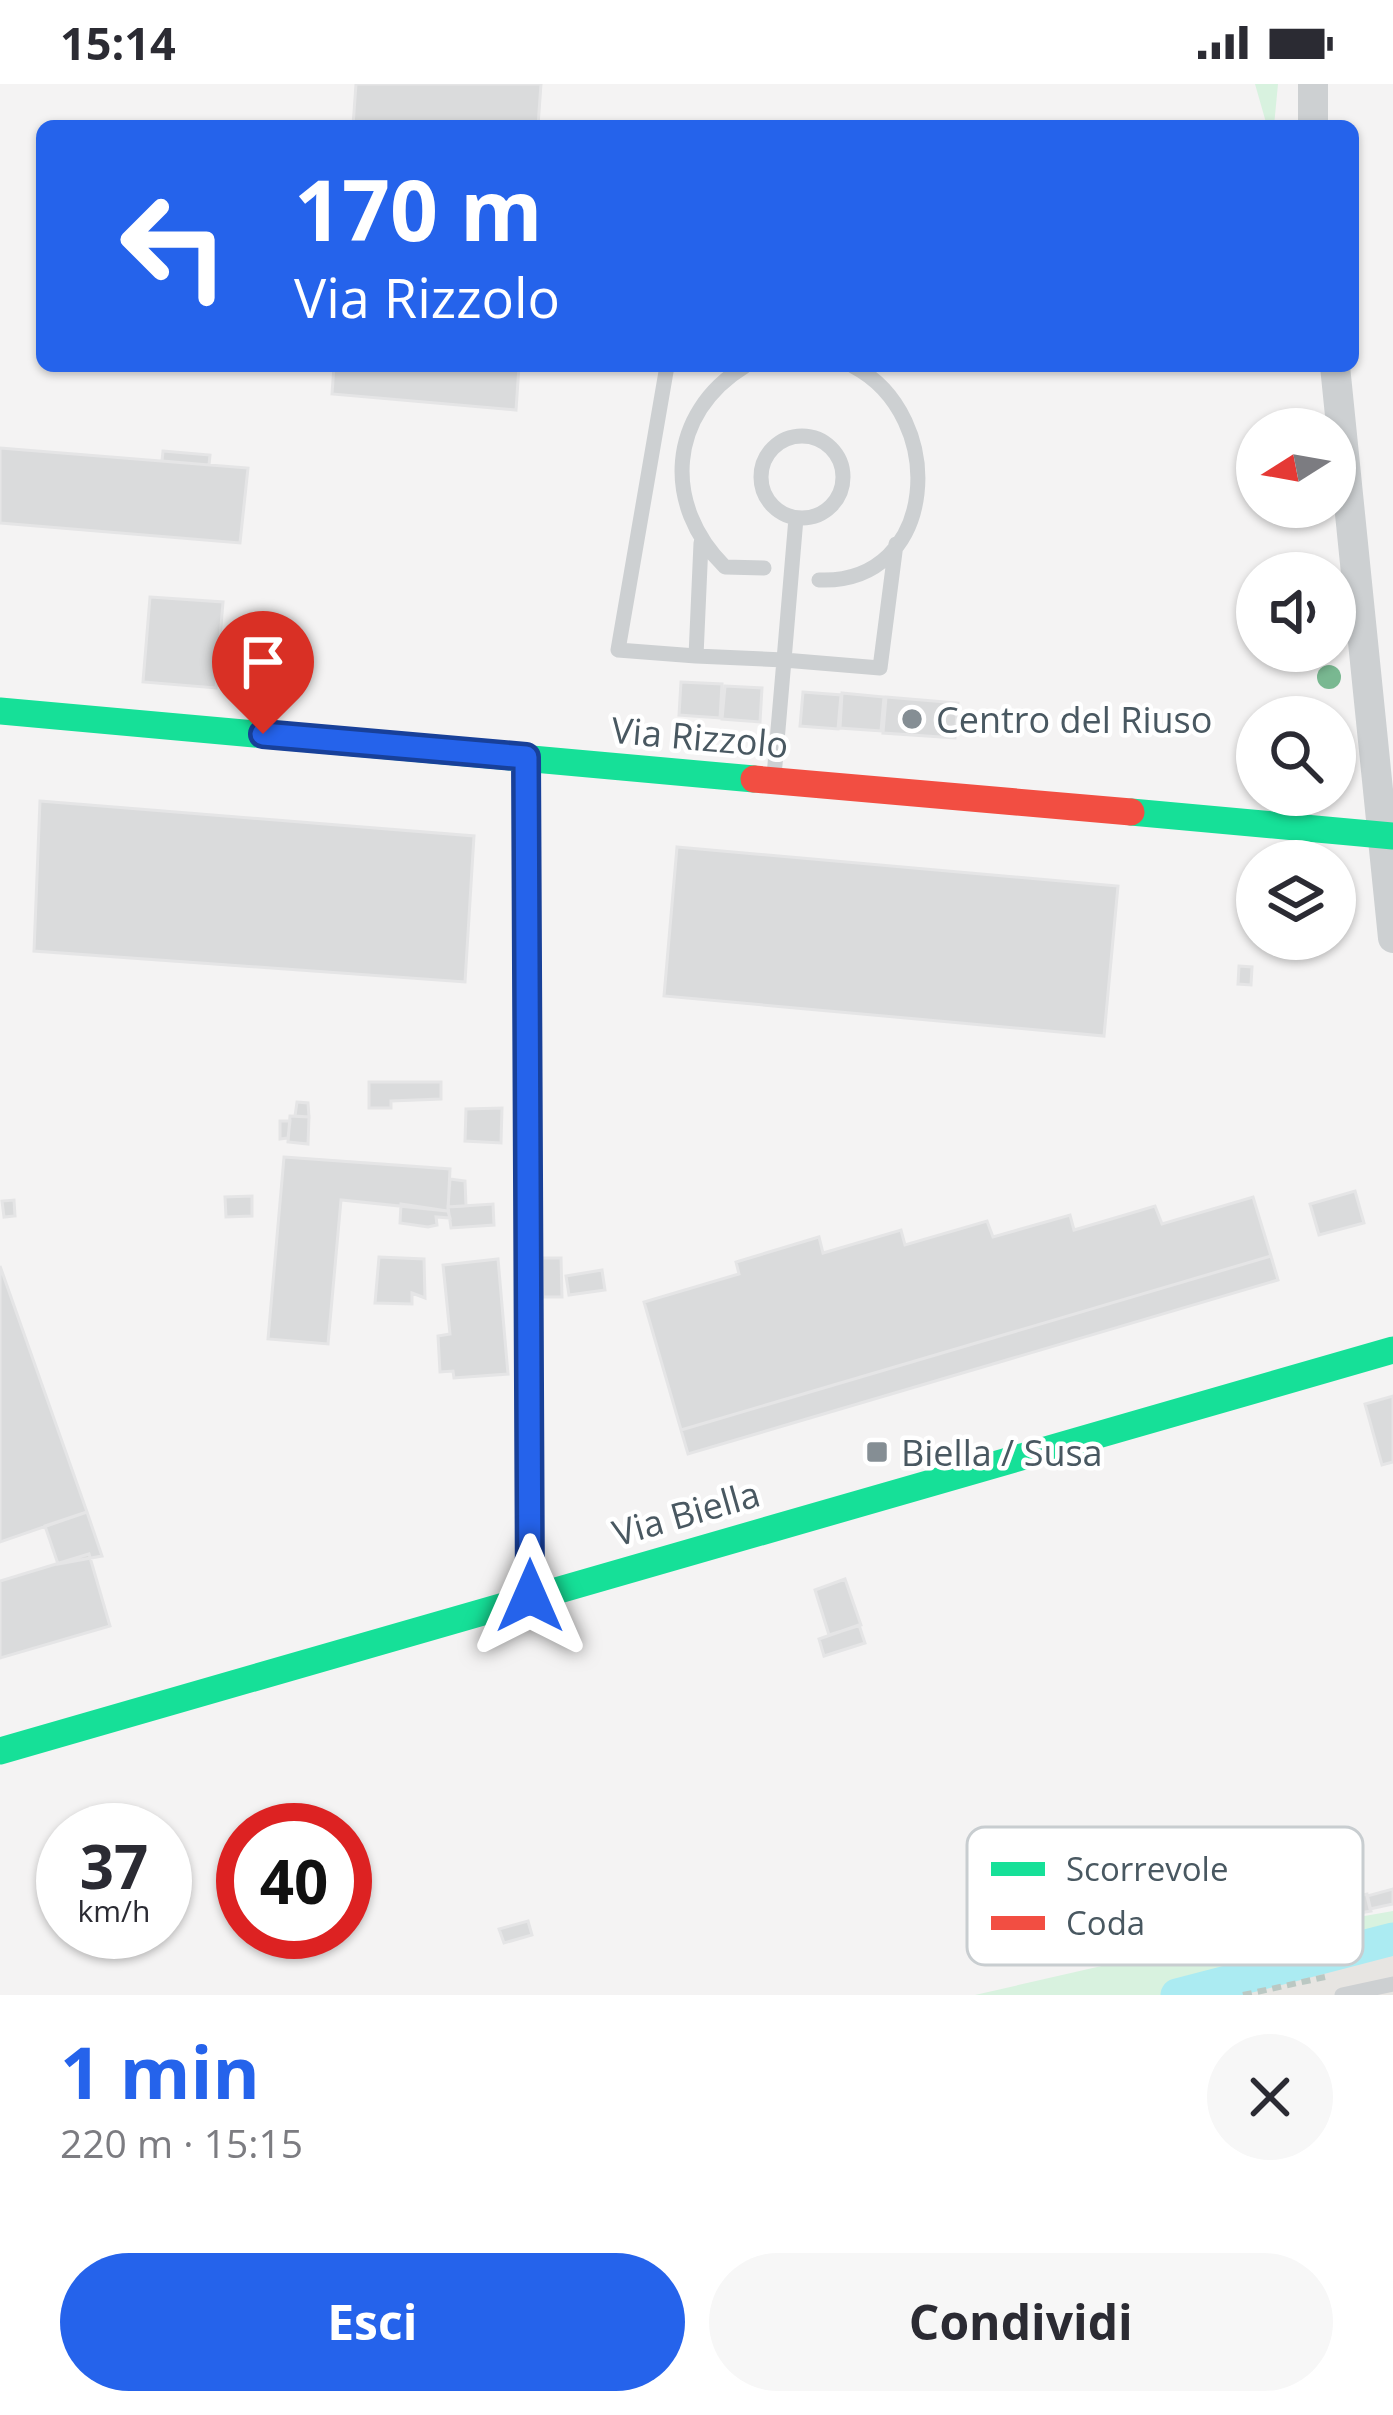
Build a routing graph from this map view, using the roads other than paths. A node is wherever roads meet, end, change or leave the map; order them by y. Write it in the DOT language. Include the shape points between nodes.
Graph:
graph roads {
  1 [pos="1313,84"];
  2 [pos="1313,120"];
  3 [pos="666,372"];
  4 [pos="737,372"];
  5 [pos="862,372"];
  6 [pos="1336,372"];
  7 [pos="796,518"];
  8 [pos="701,543"];
  9 [pos="896,544"];
  10 [pos="764,568"];
  11 [pos="819,580"];
  12 [pos="696,656"];
  13 [pos="784,661"];
  14 [pos="0,711"];
  15 [pos="526,757"];
  16 [pos="774,779"];
  17 [pos="1386,835"];
  18 [pos="1393,938"];
  19 [pos="1393,1350"];
  20 [pos="530,1596"];
  21 [pos="0,1751"];
  22 [pos="1393,1984"];
  23 [pos="1342,1995"];
  1 -- 2 [label="street"];
  3 -- 12 [label="lane" via="618,650"];
  4 -- 8 [label="lane" via="708,395 685,438 680,486"];
  5 -- 9 [label="lane" via="885,388 913,433 919,485"];
  6 -- 17 [label="street"];
  7 -- 7 [label="lane" via="833,505 844,478 835,451 810,436 782,440 760,476 770,502"];
  7 -- 13 [label="lane"];
  8 -- 10 [label="lane" via="725,567"];
  8 -- 12 [label="lane"];
  9 -- 11 [label="lane" via="866,574"];
  9 -- 13 [label="lane" via="880,668"];
  12 -- 13 [label="lane"];
  13 -- 16 [label="lane"];
  14 -- 15 [label="street, Via Rizzolo"];
  15 -- 16 [label="street, Via Rizzolo"];
  15 -- 20 [label="street"];
  16 -- 17 [label="street, Via Rizzolo"];
  17 -- 18 [label="street"];
  19 -- 20 [label="street, Via Biella"];
  20 -- 21 [label="street, Via Biella"];
  22 -- 23 [label="lane"];
}
